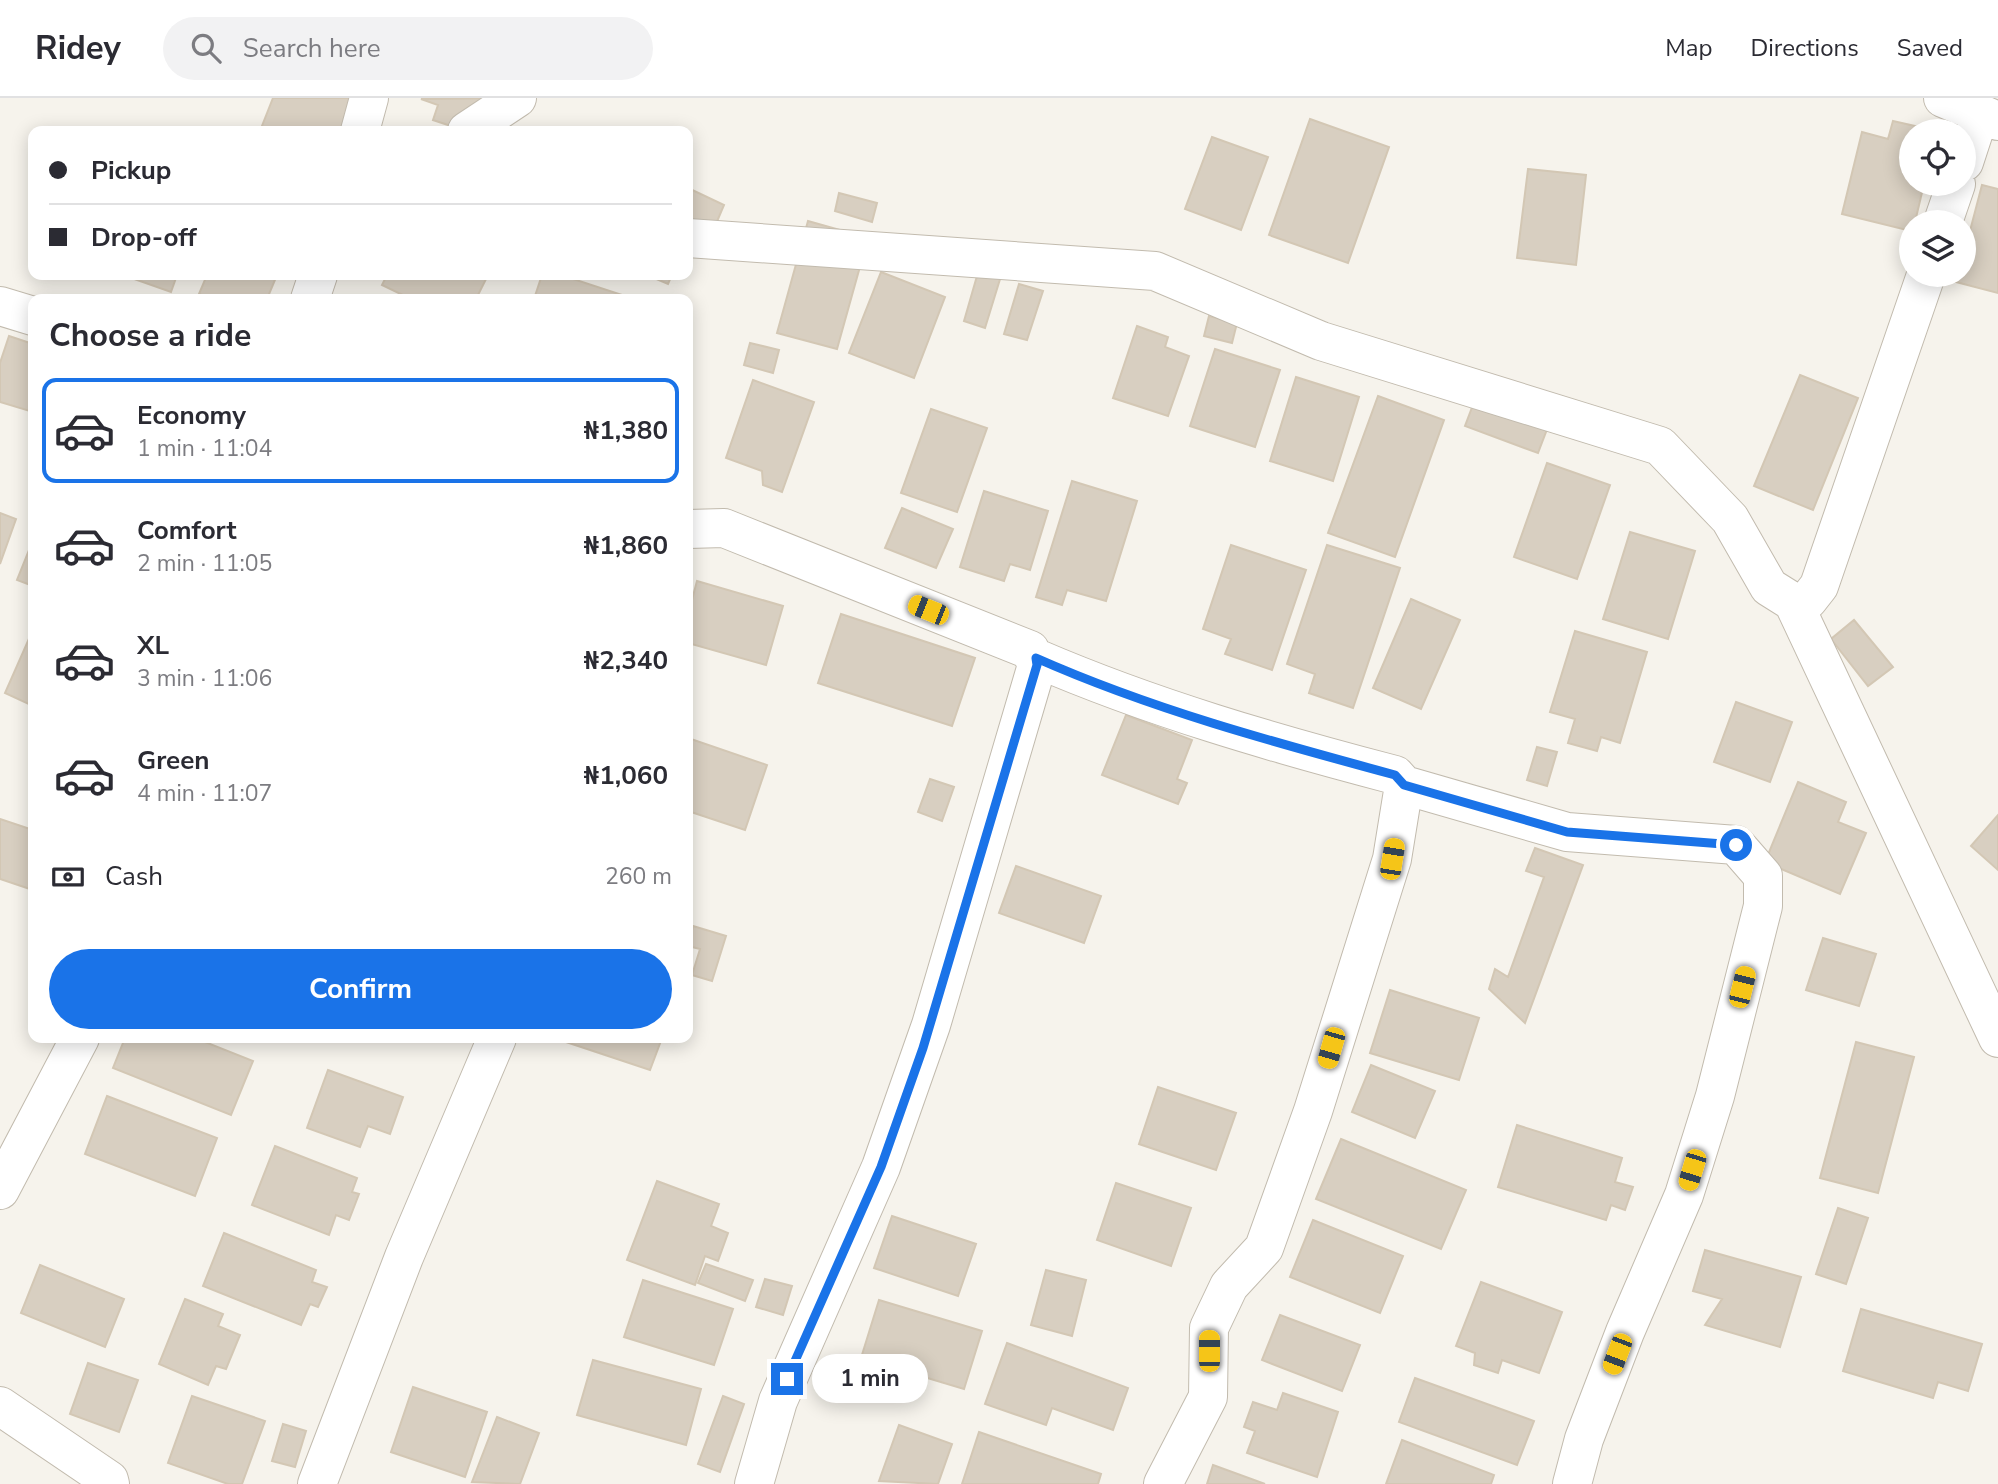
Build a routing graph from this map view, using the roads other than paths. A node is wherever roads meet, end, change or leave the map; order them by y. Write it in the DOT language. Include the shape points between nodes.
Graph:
graph roads {
  1 [pos="369,98"];
  2 [pos="381,98"];
  3 [pos="517,98"];
  4 [pos="1943,98"];
  5 [pos="1989,117"];
  6 [pos="361,126"];
  7 [pos="375,126"];
  8 [pos="475,126"];
  9 [pos="1976,140"];
  10 [pos="693,238"];
  11 [pos="1922,287"];
  12 [pos="0,306"];
  13 [pos="28,314"];
  14 [pos="693,529"];
  15 [pos="1793,602"];
  16 [pos="1036,658"];
  17 [pos="1404,785"];
  18 [pos="1998,1038"];
  19 [pos="77,1043"];
  20 [pos="495,1043"];
  21 [pos="0,1190"];
  22 [pos="0,1406"];
  23 [pos="110,1484"];
  24 [pos="317,1484"];
  25 [pos="754,1484"];
  26 [pos="1163,1484"];
  27 [pos="1572,1484"];
  1 -- 6 [label="street"];
  2 -- 7 [label="street"];
  3 -- 8 [label="street"];
  4 -- 5 [label="street"];
  5 -- 9 [label="street"];
  10 -- 15 [label="street" via="1155,271 1321,341 1660,446 1730,519 1769,587"];
  11 -- 15 [label="street" via="1819,586 1808,600"];
  12 -- 13 [label="street"];
  14 -- 16 [label="street" via="724,528 1030,650"];
  15 -- 18 [label="street"];
  16 -- 17 [label="street" via="1114,692 1395,775"];
  16 -- 25 [label="street" via="931,1024 881,1167 778,1401"];
  17 -- 26 [label="street" via="1392,859 1308,1124 1264,1248 1229,1286 1209,1328 1208,1398"];
  17 -- 27 [label="street" via="1567,832 1736,845 1763,876 1760,920 1715,1096 1684,1195 1625,1332"];
  19 -- 21 [label="street"];
  20 -- 24 [label="street" via="404,1257"];
  22 -- 23 [label="street" via="109,1479"];
}
